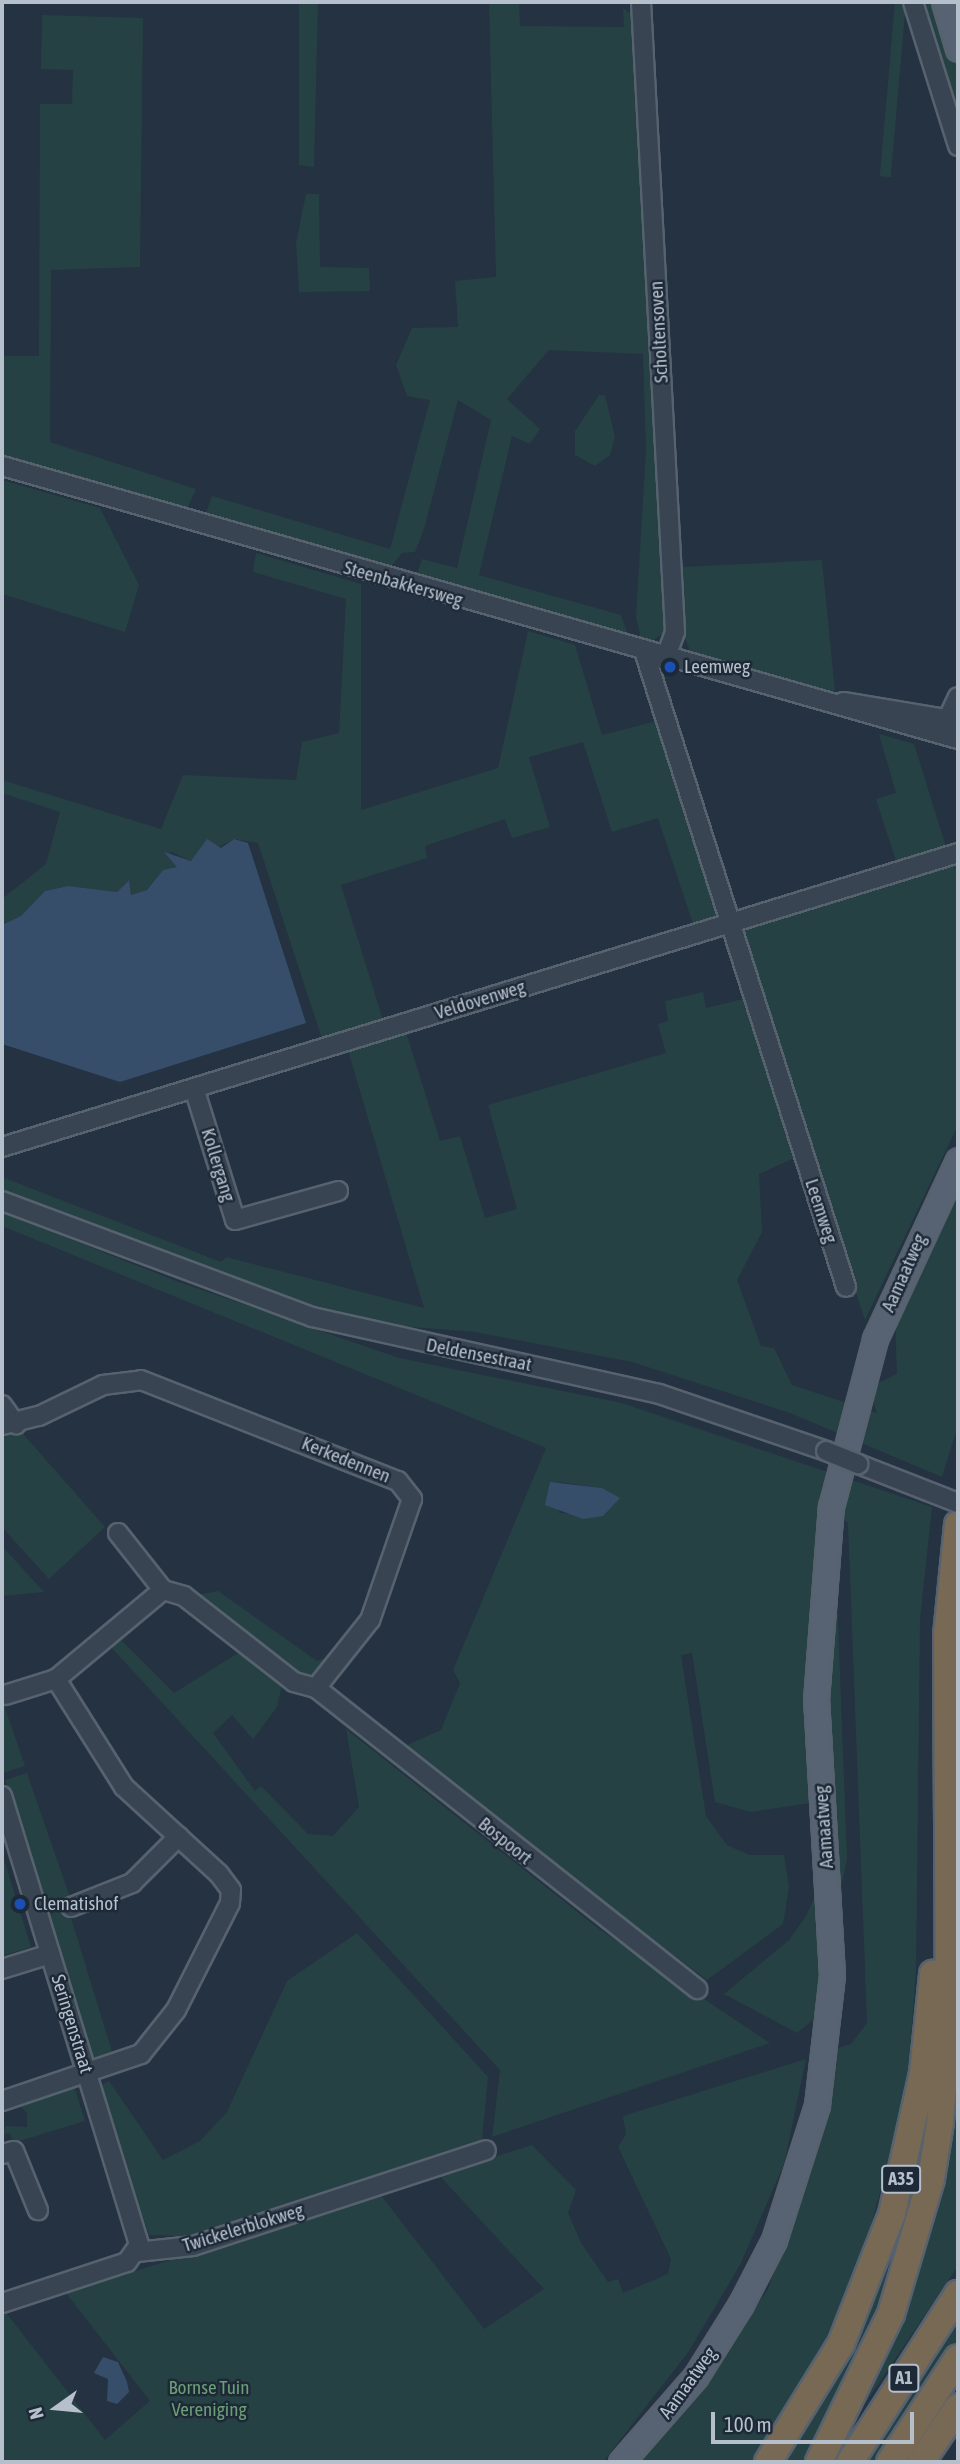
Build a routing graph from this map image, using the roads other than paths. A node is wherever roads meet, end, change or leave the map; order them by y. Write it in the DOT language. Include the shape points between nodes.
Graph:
graph roads {
  1 [pos="641,2"];
  2 [pos="913,2"];
  3 [pos="944,2"];
  4 [pos="958,49"];
  5 [pos="958,146"];
  6 [pos="2,466"];
  7 [pos="645,654"];
  8 [pos="666,660"];
  9 [pos="958,698"];
  10 [pos="805,699"];
  11 [pos="953,720"];
  12 [pos="949,737"];
  13 [pos="958,853"];
  14 [pos="730,923"];
  15 [pos="194,1088"];
  16 [pos="2,1147"];
  17 [pos="958,1160"];
  18 [pos="338,1191"];
  19 [pos="2,1201"];
  20 [pos="846,1287"];
  21 [pos="2,1405"];
  22 [pos="9,1424"];
  23 [pos="958,1503"];
  24 [pos="958,1525"];
  25 [pos="118,1533"];
  26 [pos="163,1590"];
  27 [pos="56,1679"];
  28 [pos="316,1688"];
  29 [pos="5,1695"];
  30 [pos="2,1796"];
  31 [pos="5,1819"];
  32 [pos="179,1836"];
  33 [pos="948,1868"];
  34 [pos="71,1907"];
  35 [pos="50,1954"];
  36 [pos="2,1969"];
  37 [pos="697,1989"];
  38 [pos="87,2074"];
  39 [pos="2,2101"];
  40 [pos="486,2150"];
  41 [pos="2,2154"];
  42 [pos="38,2210"];
  43 [pos="137,2252"];
  44 [pos="958,2294"];
  45 [pos="2,2303"];
  46 [pos="958,2358"];
  47 [pos="958,2407"];
  48 [pos="621,2462"];
  49 [pos="768,2462"];
  50 [pos="819,2462"];
  51 [pos="850,2462"];
  52 [pos="890,2462"];
  53 [pos="920,2462"];
  1 -- 8 [label="street, Scholtensoven" via="674,632"];
  2 -- 5 [label="street"];
  3 -- 4 [label="main road"];
  6 -- 7 [label="street, Steenbakkersweg"];
  7 -- 8 [label="street, Steenbakkersweg"];
  7 -- 14 [label="street, Leemweg"];
  8 -- 10 [label="street, Steenbakkersweg"];
  9 -- 11 [label="street"];
  10 -- 11 [label="street, Steenbakkersweg"];
  10 -- 12 [label="street, Steenbakkersweg"];
  11 -- 12 [label="street"];
  13 -- 14 [label="street, Veldovenweg"];
  14 -- 15 [label="street, Veldovenweg"];
  14 -- 20 [label="street, Leemweg"];
  15 -- 16 [label="street, Veldovenweg"];
  15 -- 18 [label="street, Kollergang" via="235,1220"];
  17 -- 48 [label="main road, Aamaatweg" via="875,1339 831,1507 816,1700 832,1975 817,2105 778,2229 741,2304 696,2376"];
  19 -- 23 [label="street, Deldensestraat, bridge" via="312,1317 659,1394"];
  21 -- 22 [label="street, Kerkedennen"];
  22 -- 28 [label="street, Kerkedennen" via="103,1385 141,1380 397,1481 412,1499 410,1516 370,1620"];
  24 -- 33 [label="highway, A35" via="947,1635"];
  25 -- 26 [label="street"];
  26 -- 27 [label="street"];
  26 -- 28 [label="street" via="184,1596 294,1682"];
  27 -- 29 [label="street"];
  27 -- 32 [label="street" via="124,1787"];
  28 -- 37 [label="street, Bospoort"];
  30 -- 31 [label="street, Seringenstraat"];
  31 -- 35 [label="street, Seringenstraat"];
  32 -- 34 [label="street" via="132,1883"];
  32 -- 38 [label="street" via="219,1874 231,1890 230,1903 164,2031 141,2054"];
  33 -- 49 [label="highway, A35" via="923,2073 892,2214 841,2344"];
  33 -- 50 [label="highway, A35" via="948,2017 931,2179 872,2362"];
  35 -- 36 [label="street"];
  35 -- 38 [label="street, Seringenstraat"];
  38 -- 39 [label="street"];
  38 -- 43 [label="street, Seringenstraat" via="138,2233"];
  40 -- 43 [label="street, Twickelerblokweg" via="193,2246"];
  41 -- 42 [label="street" via="14,2151"];
  43 -- 45 [label="street, Twickelerblokweg" via="127,2262"];
  44 -- 51 [label="highway, A1"];
  46 -- 52 [label="highway, A1"];
  47 -- 53 [label="highway"];
}
